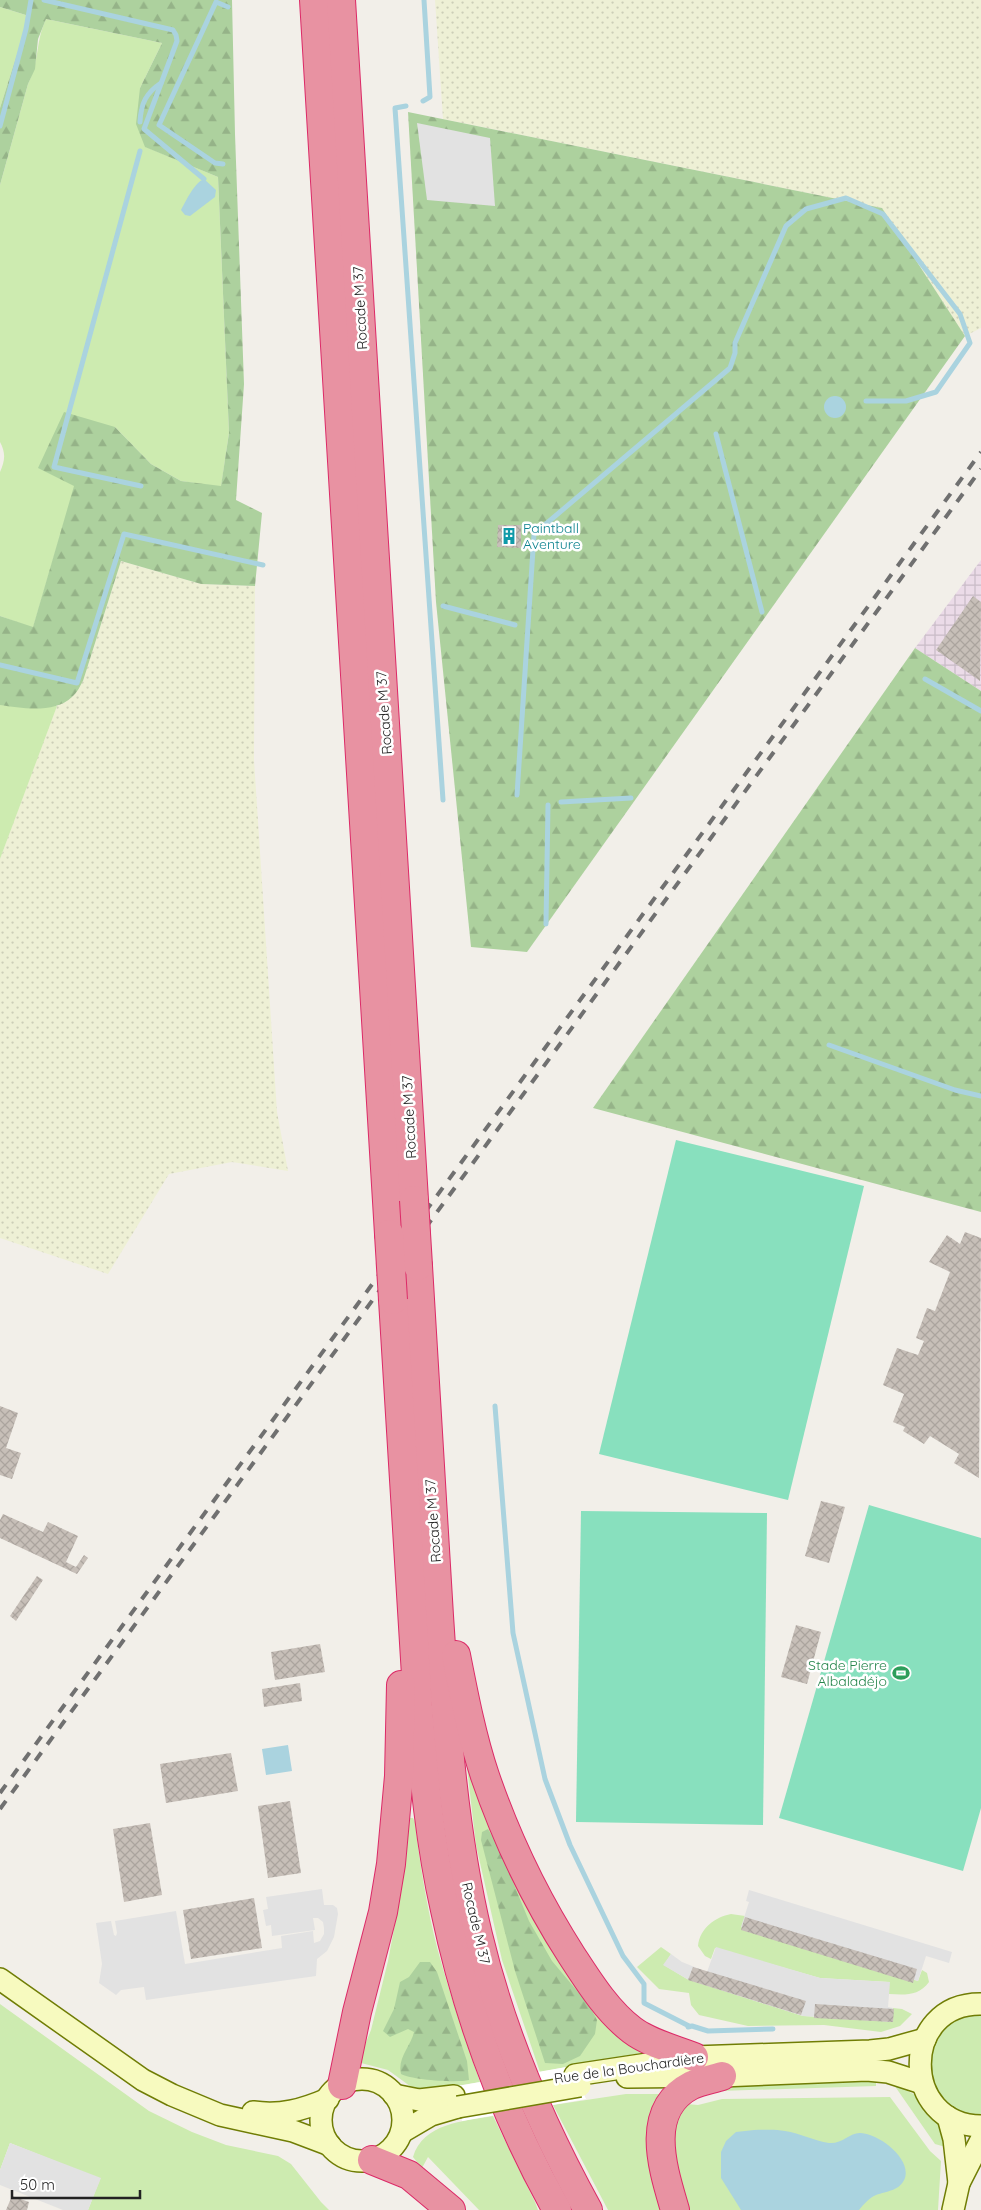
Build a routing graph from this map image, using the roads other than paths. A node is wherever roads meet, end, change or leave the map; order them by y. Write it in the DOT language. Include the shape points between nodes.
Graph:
graph roads {
  1 [pos="314,0"];
  2 [pos="342,0"];
  3 [pos="435,1554"];
  4 [pos="411,1602"];
  5 [pos="0,1979"];
  6 [pos="981,2004"];
  7 [pos="925,2039"];
  8 [pos="111,2056"];
  9 [pos="694,2057"];
  10 [pos="722,2076"];
  11 [pos="578,2080"];
  12 [pos="922,2083"];
  13 [pos="335,2092"];
  14 [pos="394,2094"];
  15 [pos="456,2102"];
  16 [pos="948,2117"];
  17 [pos="981,2126"];
  18 [pos="402,2132"];
  19 [pos="981,2140"];
  20 [pos="330,2145"];
  21 [pos="372,2160"];
  22 [pos="959,2183"];
  23 [pos="451,2210"];
  24 [pos="557,2210"];
  25 [pos="588,2210"];
  26 [pos="675,2210"];
  27 [pos="953,2210"];
  1 -- 4 [label="highway, Rocade M 37, bridge"];
  2 -- 3 [label="highway, Rocade M 37, bridge"];
  3 -- 9 [label="highway" via="482,1766 500,1817 530,1884 583,1973 618,2016 647,2039"];
  3 -- 25 [label="highway, Rocade M 37" via="452,1781 476,1927 496,1999 521,2069 557,2152"];
  4 -- 13 [label="highway" via="400,1694 399,1776 391,1864 383,1912"];
  4 -- 24 [label="highway, Rocade M 37" via="428,1809 452,1942 470,2007 493,2070 533,2164"];
  5 -- 8 [label="street"];
  6 -- 7 [label="street" via="956,2008 940,2018"];
  7 -- 9 [label="street, Rue de la Bouchardière" via="870,2051"];
  7 -- 12 [label="street" via="920,2053"];
  8 -- 13 [label="street" via="240,2110 278,2114 295,2112"];
  8 -- 20 [label="street" via="143,2080 201,2108 293,2131"];
  9 -- 11 [label="street, Rue de la Bouchardière"];
  10 -- 11 [label="street, Rue de la Bouchardière"];
  10 -- 12 [label="street, Rue de la Bouchardière" via="867,2070 888,2072"];
  10 -- 26 [label="highway" via="693,2085 673,2102 664,2117 660,2147"];
  11 -- 15 [label="street, Rue de la Bouchardière"];
  12 -- 16 [label="street" via="937,2108"];
  13 -- 14 [label="street" via="356,2080 370,2080"];
  13 -- 20 [label="street" via="323,2108 322,2127"];
  14 -- 15 [label="street, Rue de la Bouchardière" via="419,2100"];
  14 -- 18 [label="street" via="402,2112"];
  15 -- 18 [label="street, Rue de la Bouchardière"];
  16 -- 17 [label="street"];
  16 -- 22 [label="street"];
  18 -- 21 [label="street" via="391,2150"];
  19 -- 22 [label="street"];
  20 -- 21 [label="street" via="349,2159"];
  21 -- 23 [label="highway" via="409,2175"];
  22 -- 27 [label="street"];
}
